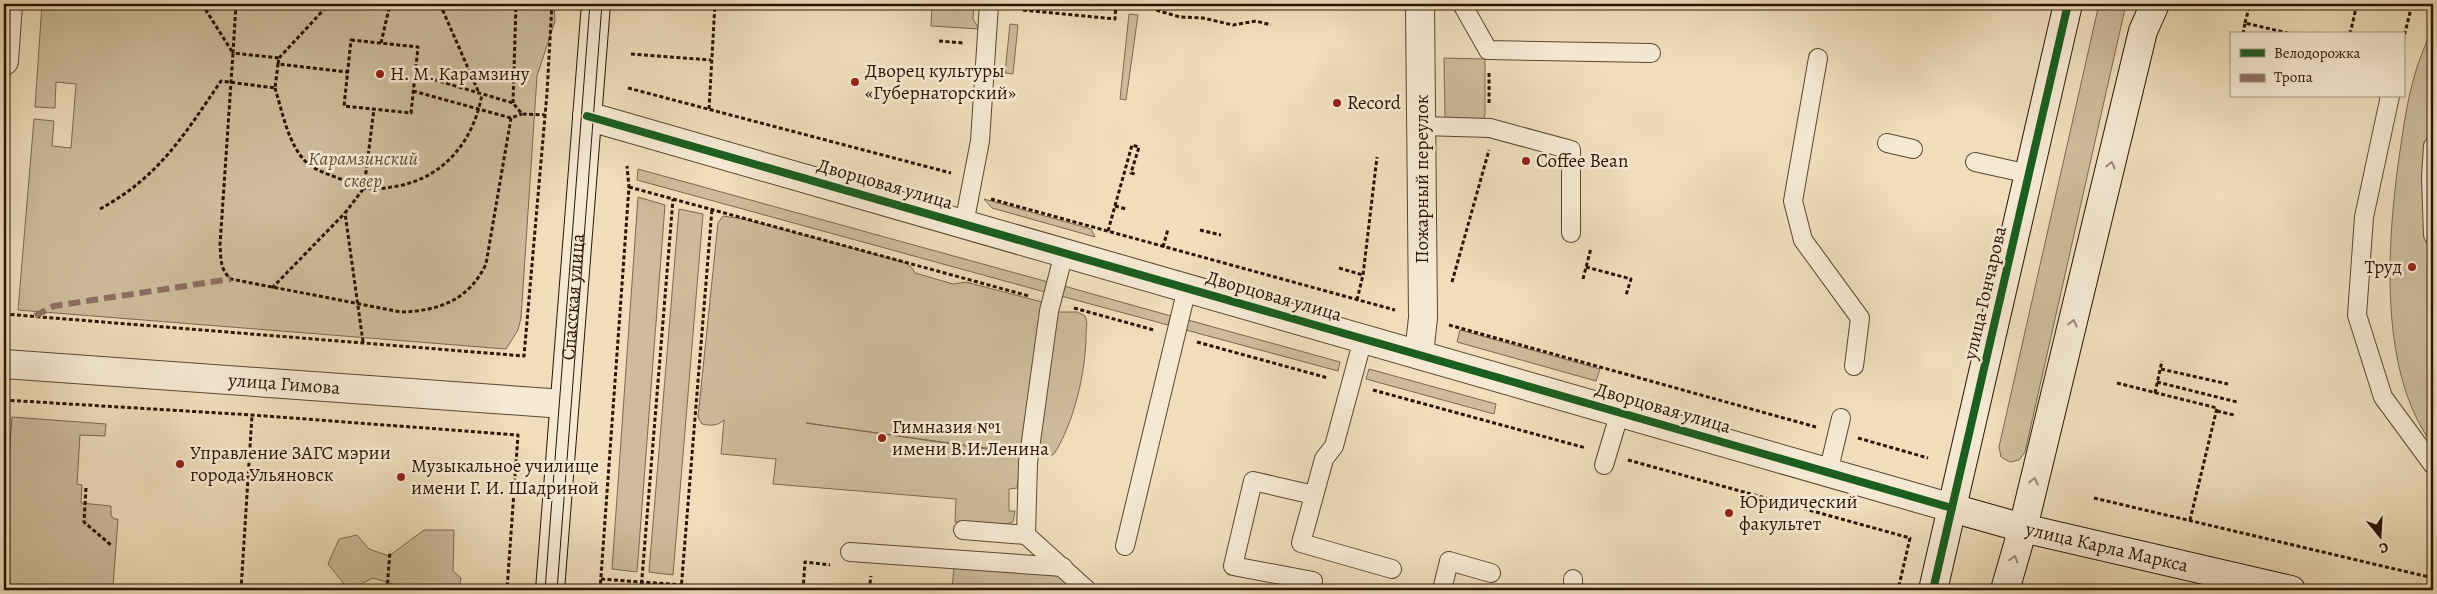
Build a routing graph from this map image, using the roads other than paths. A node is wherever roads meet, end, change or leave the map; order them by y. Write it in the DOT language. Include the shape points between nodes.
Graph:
graph roads {
  1 [pos="8,4"];
  2 [pos="596,4"];
  3 [pos="989,4"];
  4 [pos="1420,4"];
  5 [pos="1462,4"];
  6 [pos="2068,4"];
  7 [pos="2155,4"];
  8 [pos="1651,53"];
  9 [pos="1818,58"];
  10 [pos="4,61"];
  11 [pos="2390,98"];
  12 [pos="587,116"];
  13 [pos="1422,126"];
  14 [pos="1887,143"];
  15 [pos="2433,146"];
  16 [pos="1912,149"];
  17 [pos="1975,162"];
  18 [pos="2029,174"];
  19 [pos="964,224"];
  20 [pos="1571,233"];
  21 [pos="2433,235"];
  22 [pos="1064,252"];
  23 [pos="1187,288"];
  24 [pos="1363,339"];
  25 [pos="1420,354"];
  26 [pos="4,364"];
  27 [pos="1854,366"];
  28 [pos="564,404"];
  29 [pos="1620,412"];
  30 [pos="1839,425"];
  31 [pos="1606,460"];
  32 [pos="2433,465"];
  33 [pos="1828,473"];
  34 [pos="1314,495"];
  35 [pos="1952,508"];
  36 [pos="2023,528"];
  37 [pos="963,530"];
  38 [pos="1026,535"];
  39 [pos="1125,546"];
  40 [pos="850,552"];
  41 [pos="1063,567"];
  42 [pos="1392,569"];
  43 [pos="1491,573"];
  44 [pos="1313,581"];
  45 [pos="550,590"];
  46 [pos="1087,590"];
  47 [pos="1442,590"];
  48 [pos="1933,590"];
  49 [pos="2005,590"];
  50 [pos="2291,590"];
  1 -- 10 [label="street"];
  2 -- 12 [label="street, Спасская улица"];
  3 -- 19 [label="lane" via="980,141"];
  4 -- 13 [label="street, Пожарный переулок"];
  5 -- 8 [label="lane" via="1488,50"];
  6 -- 18 [label="street, улица Гончарова"];
  36 -- 7 [label="street, one-way" via="2143,31"];
  9 -- 27 [label="lane" via="1793,201 1803,240 1860,318"];
  11 -- 32 [label="lane" via="2364,217 2357,315 2383,397"];
  12 -- 19 [label="street, Дворцовая улица"];
  12 -- 28 [label="street, Спасская улица"];
  13 -- 20 [label="lane" via="1490,128 1571,150"];
  13 -- 25 [label="street, Пожарный переулок" via="1423,318"];
  14 -- 16 [label="lane"];
  15 -- 21 [label="lane"];
  17 -- 18 [label="lane"];
  18 -- 35 [label="street, улица Гончарова"];
  19 -- 22 [label="street, Дворцовая улица"];
  22 -- 23 [label="street, Дворцовая улица"];
  22 -- 38 [label="lane" via="1051,302 1028,463"];
  23 -- 24 [label="street, Дворцовая улица"];
  23 -- 39 [label="lane"];
  24 -- 25 [label="street, Дворцовая улица"];
  24 -- 34 [label="lane" via="1334,446 1324,459"];
  25 -- 29 [label="street, Дворцовая улица"];
  26 -- 28 [label="street, улица Гимова"];
  28 -- 45 [label="street, Спасская улица"];
  29 -- 31 [label="lane"];
  29 -- 33 [label="street, Дворцовая улица"];
  30 -- 33 [label="lane"];
  33 -- 35 [label="street, Дворцовая улица"];
  34 -- 42 [label="lane" via="1302,543"];
  34 -- 44 [label="lane" via="1253,482 1233,566"];
  35 -- 36 [label="street, улица Карла Маркса"];
  35 -- 48 [label="street, улица Гончарова"];
  49 -- 36 [label="street, one-way"];
  36 -- 50 [label="street, улица Карла Маркса"];
  37 -- 38 [label="lane"];
  38 -- 41 [label="lane"];
  40 -- 41 [label="lane"];
  41 -- 46 [label="lane"];
  43 -- 47 [label="lane" via="1450,560"];
}
